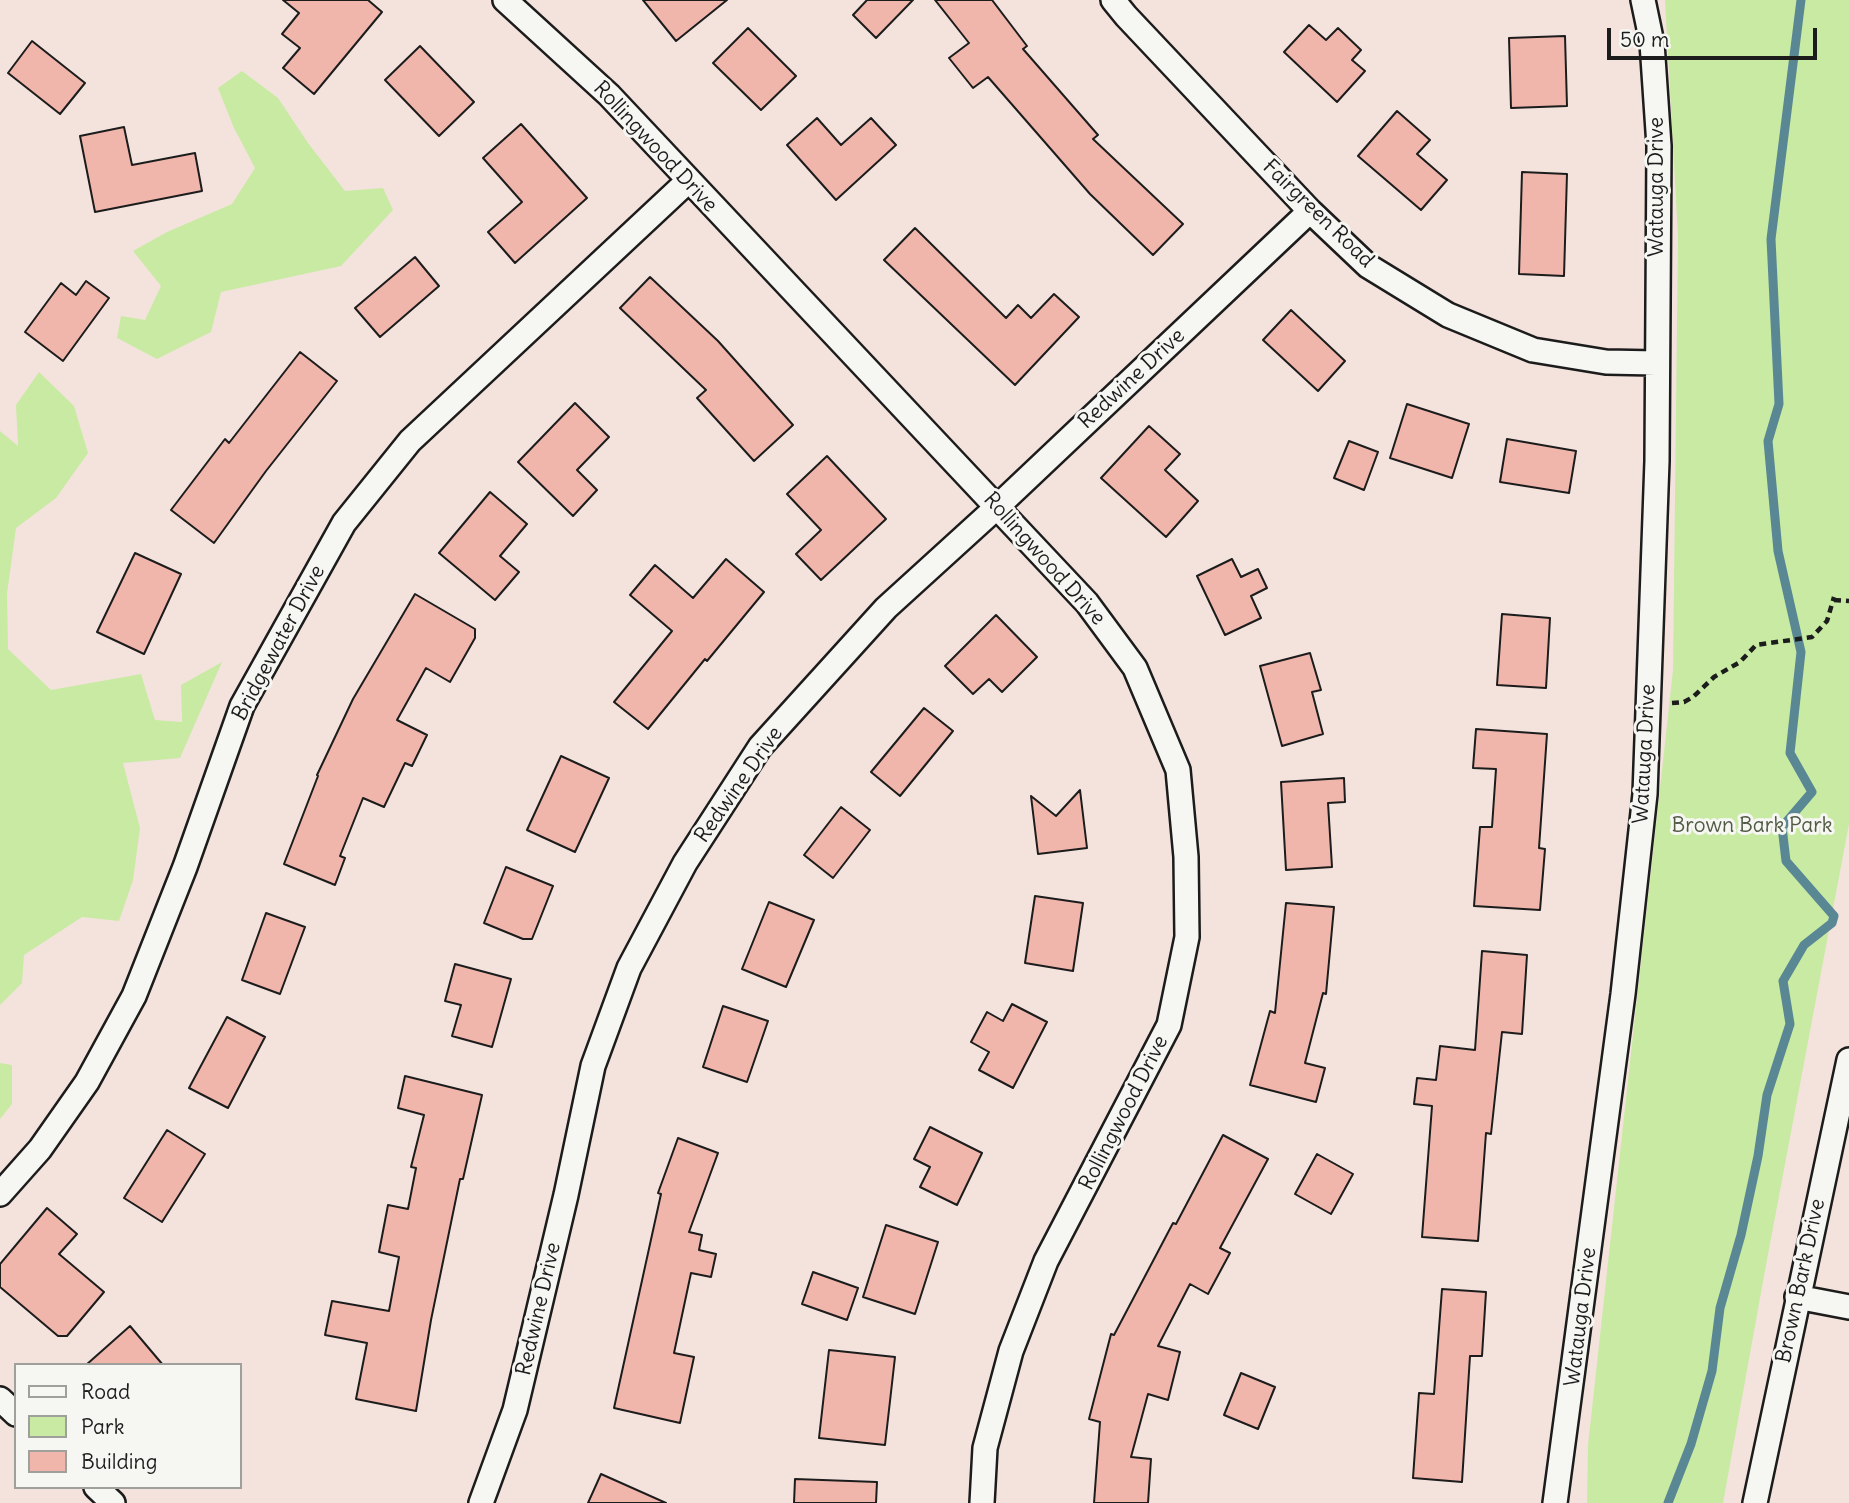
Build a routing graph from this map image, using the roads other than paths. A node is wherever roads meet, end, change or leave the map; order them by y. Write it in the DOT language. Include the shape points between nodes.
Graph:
graph roads {
  1 [pos="505,0"];
  2 [pos="1113,0"];
  3 [pos="1643,0"];
  4 [pos="688,181"];
  5 [pos="1310,211"];
  6 [pos="1656,363"];
  7 [pos="997,507"];
  8 [pos="1849,1060"];
  9 [pos="0,1194"];
  10 [pos="1797,1297"];
  11 [pos="1849,1307"];
  12 [pos="0,1399"];
  13 [pos="14,1412"];
  14 [pos="98,1489"];
  15 [pos="113,1503"];
  16 [pos="481,1503"];
  17 [pos="982,1503"];
  18 [pos="1555,1503"];
  19 [pos="1755,1503"];
  1 -- 4 [label="street, Rollingwood Drive" via="609,95"];
  2 -- 5 [label="street, Fairgreen Road"];
  3 -- 6 [label="street, Watauga Drive" via="1652,43 1659,146"];
  4 -- 7 [label="street, Rollingwood Drive"];
  4 -- 9 [label="street, Bridgewater Drive" via="410,441 344,523 242,706 134,996 87,1082 40,1149"];
  5 -- 6 [label="street, Fairgreen Road" via="1368,266 1448,315 1533,350 1606,362"];
  5 -- 7 [label="street, Redwine Drive"];
  6 -- 18 [label="street, Watauga Drive" via="1657,474 1645,794"];
  7 -- 16 [label="street, Redwine Drive" via="886,608 760,747 685,863 629,968 593,1066 515,1410"];
  7 -- 17 [label="street, Rollingwood Drive" via="1087,603 1135,668 1178,770 1187,937 1169,1025 1046,1261 1011,1351 985,1448"];
  8 -- 10 [label="street, Brown Bark Drive"];
  10 -- 11 [label="street"];
  10 -- 19 [label="street, Brown Bark Drive"];
  12 -- 13 [label="street"];
  14 -- 15 [label="street"];
}
